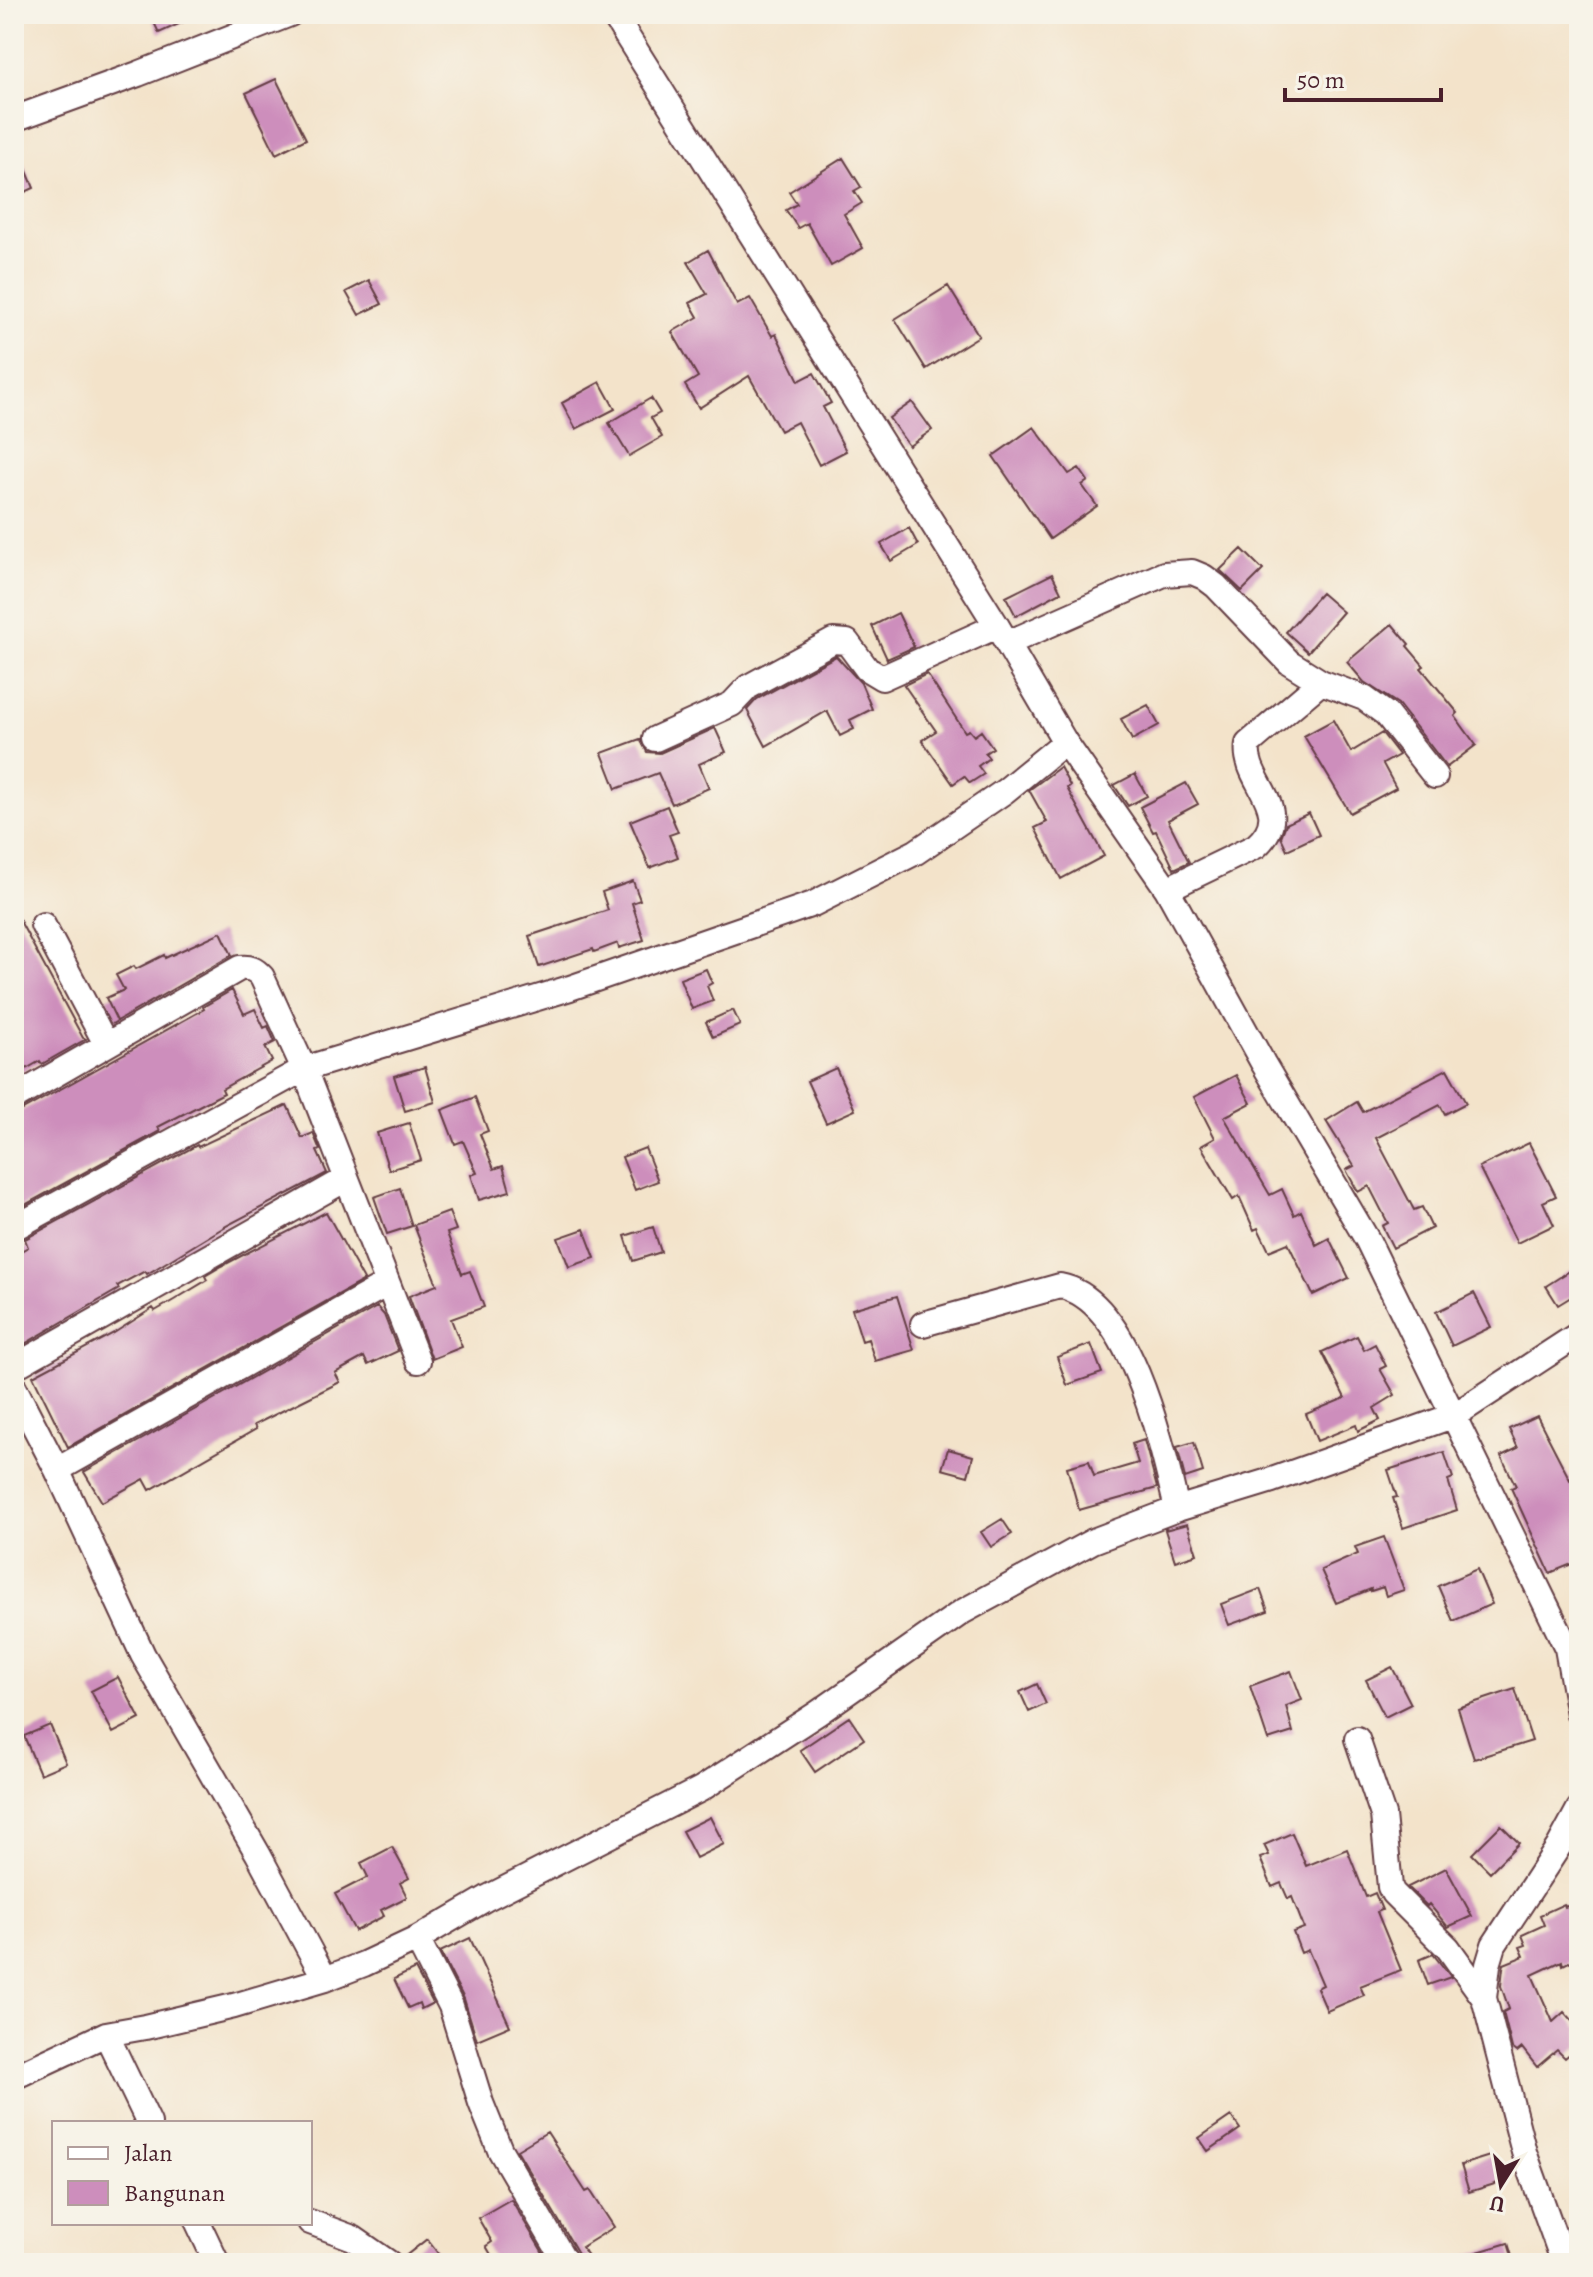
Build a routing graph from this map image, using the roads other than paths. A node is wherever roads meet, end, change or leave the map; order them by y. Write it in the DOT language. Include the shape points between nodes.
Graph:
graph roads {
  1 [pos="290,14"];
  2 [pos="613,14"];
  3 [pos="14,119"];
  4 [pos="1002,634"];
  5 [pos="1321,682"];
  6 [pos="655,739"];
  7 [pos="1065,742"];
  8 [pos="1435,776"];
  9 [pos="1167,889"];
  10 [pos="43,925"];
  11 [pos="106,1044"];
  12 [pos="304,1069"];
  13 [pos="14,1098"];
  14 [pos="346,1179"];
  15 [pos="14,1228"];
  16 [pos="387,1284"];
  17 [pos="923,1324"];
  18 [pos="1579,1334"];
  19 [pos="418,1361"];
  20 [pos="14,1367"];
  21 [pos="14,1387"];
  22 [pos="1455,1415"];
  23 [pos="57,1470"];
  24 [pos="1177,1509"];
  25 [pos="1573,1644"];
  26 [pos="1579,1714"];
  27 [pos="1357,1739"];
  28 [pos="1577,1817"];
  29 [pos="417,1939"];
  30 [pos="325,1979"];
  31 [pos="1484,1998"];
  32 [pos="106,2034"];
  33 [pos="14,2077"];
  34 [pos="148,2121"];
  35 [pos="312,2223"];
  36 [pos="208,2226"];
  37 [pos="217,2263"];
  38 [pos="389,2263"];
  39 [pos="566,2263"];
  40 [pos="1564,2263"];
  1 -- 3 [label="street"];
  2 -- 4 [label="street"];
  4 -- 5 [label="street" via="1164,574 1192,572 1216,586 1289,662"];
  4 -- 6 [label="street" via="882,678 867,669 847,642 833,641 748,687 732,704"];
  4 -- 7 [label="street"];
  5 -- 8 [label="street" via="1364,698 1386,714"];
  5 -- 9 [label="street" via="1248,744 1248,757 1272,817 1264,838"];
  7 -- 9 [label="street"];
  7 -- 12 [label="street" via="916,852 813,904 570,988"];
  9 -- 22 [label="street" via="1368,1241"];
  10 -- 11 [label="street"];
  11 -- 12 [label="street" via="249,967 262,977"];
  11 -- 13 [label="street"];
  12 -- 14 [label="street"];
  12 -- 15 [label="street"];
  14 -- 16 [label="street"];
  14 -- 20 [label="street"];
  16 -- 19 [label="street"];
  16 -- 23 [label="street"];
  17 -- 24 [label="street" via="1060,1286 1080,1295 1096,1308 1134,1363"];
  18 -- 22 [label="street"];
  21 -- 23 [label="street"];
  22 -- 24 [label="street"];
  22 -- 25 [label="street"];
  23 -- 30 [label="street" via="143,1655"];
  24 -- 29 [label="street" via="1093,1541 962,1612 701,1789"];
  25 -- 26 [label="street"];
  27 -- 31 [label="street" via="1383,1815 1390,1887 1448,1948"];
  28 -- 31 [label="street" via="1494,1945"];
  29 -- 30 [label="street"];
  29 -- 39 [label="street" via="451,2006 500,2150"];
  30 -- 32 [label="street" via="234,2006"];
  31 -- 40 [label="street" via="1524,2152"];
  32 -- 33 [label="street"];
  32 -- 34 [label="street"];
  35 -- 38 [label="street" via="353,2238"];
  36 -- 37 [label="street"];
}
